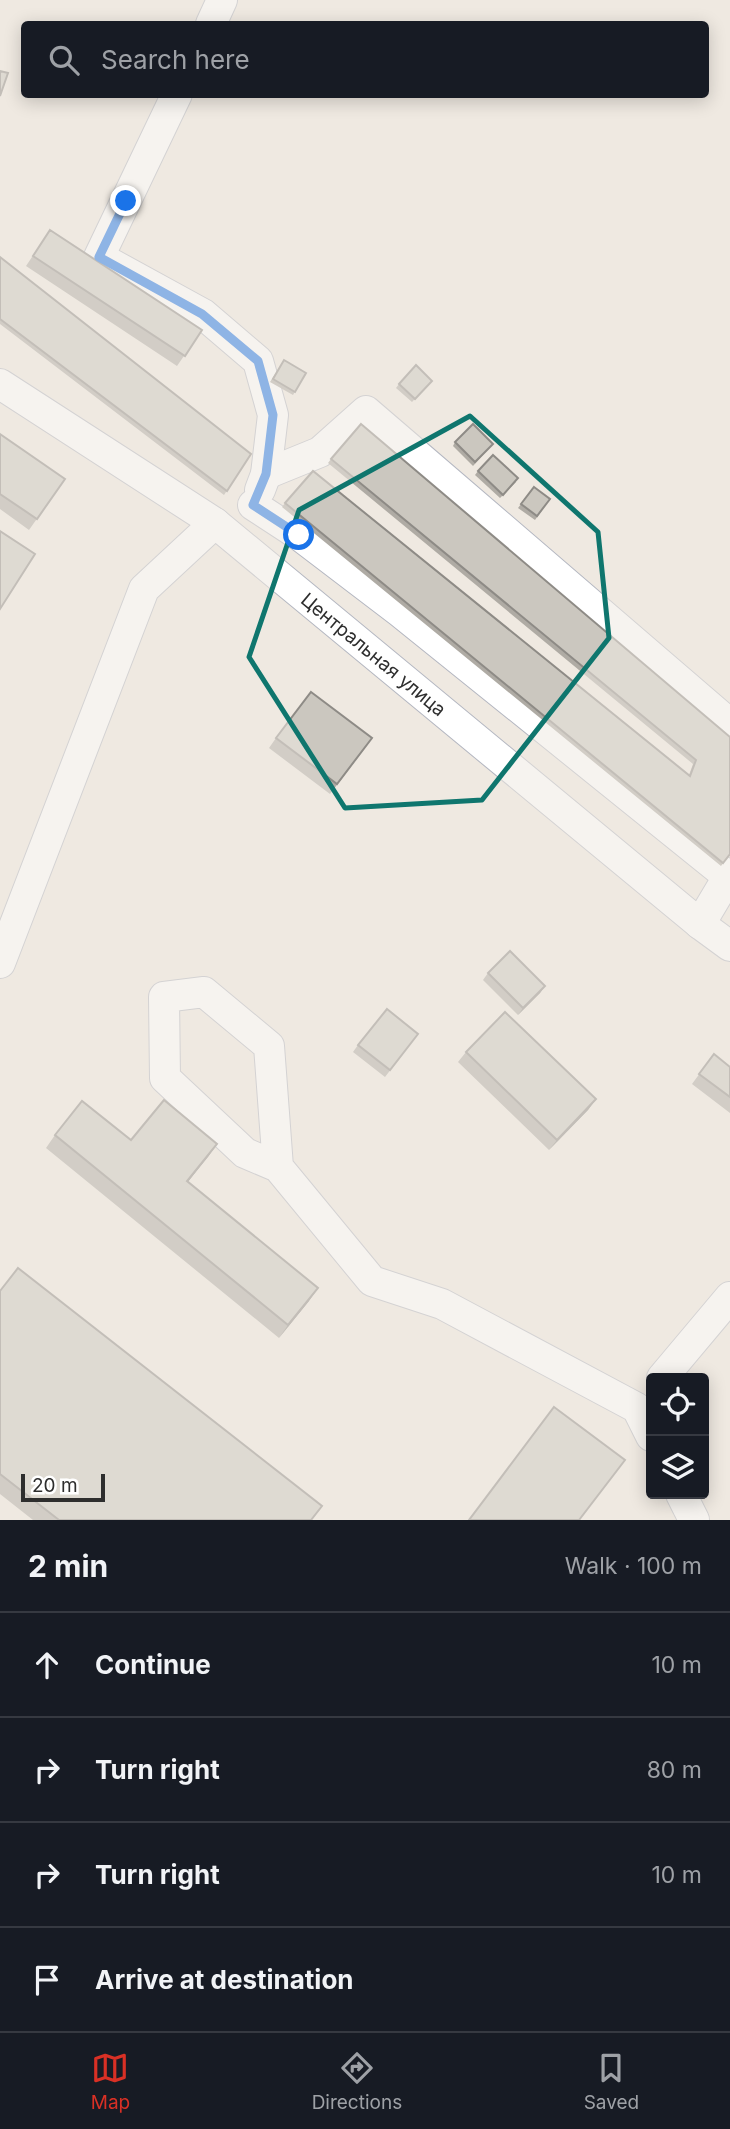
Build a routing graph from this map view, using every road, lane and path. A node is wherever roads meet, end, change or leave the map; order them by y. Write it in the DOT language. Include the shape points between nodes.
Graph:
graph roads {
  1 [pos="222,0"];
  2 [pos="212,21"];
  3 [pos="175,98"];
  4 [pos="0,384"];
  5 [pos="266,474"];
  6 [pos="253,505"];
  7 [pos="222,531"];
  8 [pos="730,724"];
  9 [pos="729,877"];
  10 [pos="700,924"];
  11 [pos="730,946"];
  12 [pos="0,963"];
  13 [pos="278,1167"];
  14 [pos="730,1297"];
  15 [pos="666,1373"];
  16 [pos="644,1400"];
  17 [pos="684,1499"];
  18 [pos="694,1520"];
  1 -- 2 [label="street"];
  3 -- 5 [label="street" via="99,257 202,314 258,361 273,415"];
  4 -- 7 [label="street, Центральная улица"];
  5 -- 6 [label="street"];
  5 -- 8 [label="street" via="320,452 366,411"];
  6 -- 7 [label="street"];
  6 -- 9 [label="street" via="400,612"];
  7 -- 10 [label="street, Центральная улица"];
  7 -- 12 [label="street" via="144,589"];
  9 -- 10 [label="street"];
  10 -- 11 [label="street, Центральная улица"];
  13 -- 13 [label="street" via="269,1046 204,992 164,997 165,1078 244,1153"];
  13 -- 16 [label="street" via="372,1282 442,1304"];
  14 -- 15 [label="street"];
  17 -- 18 [label="street"];
}
